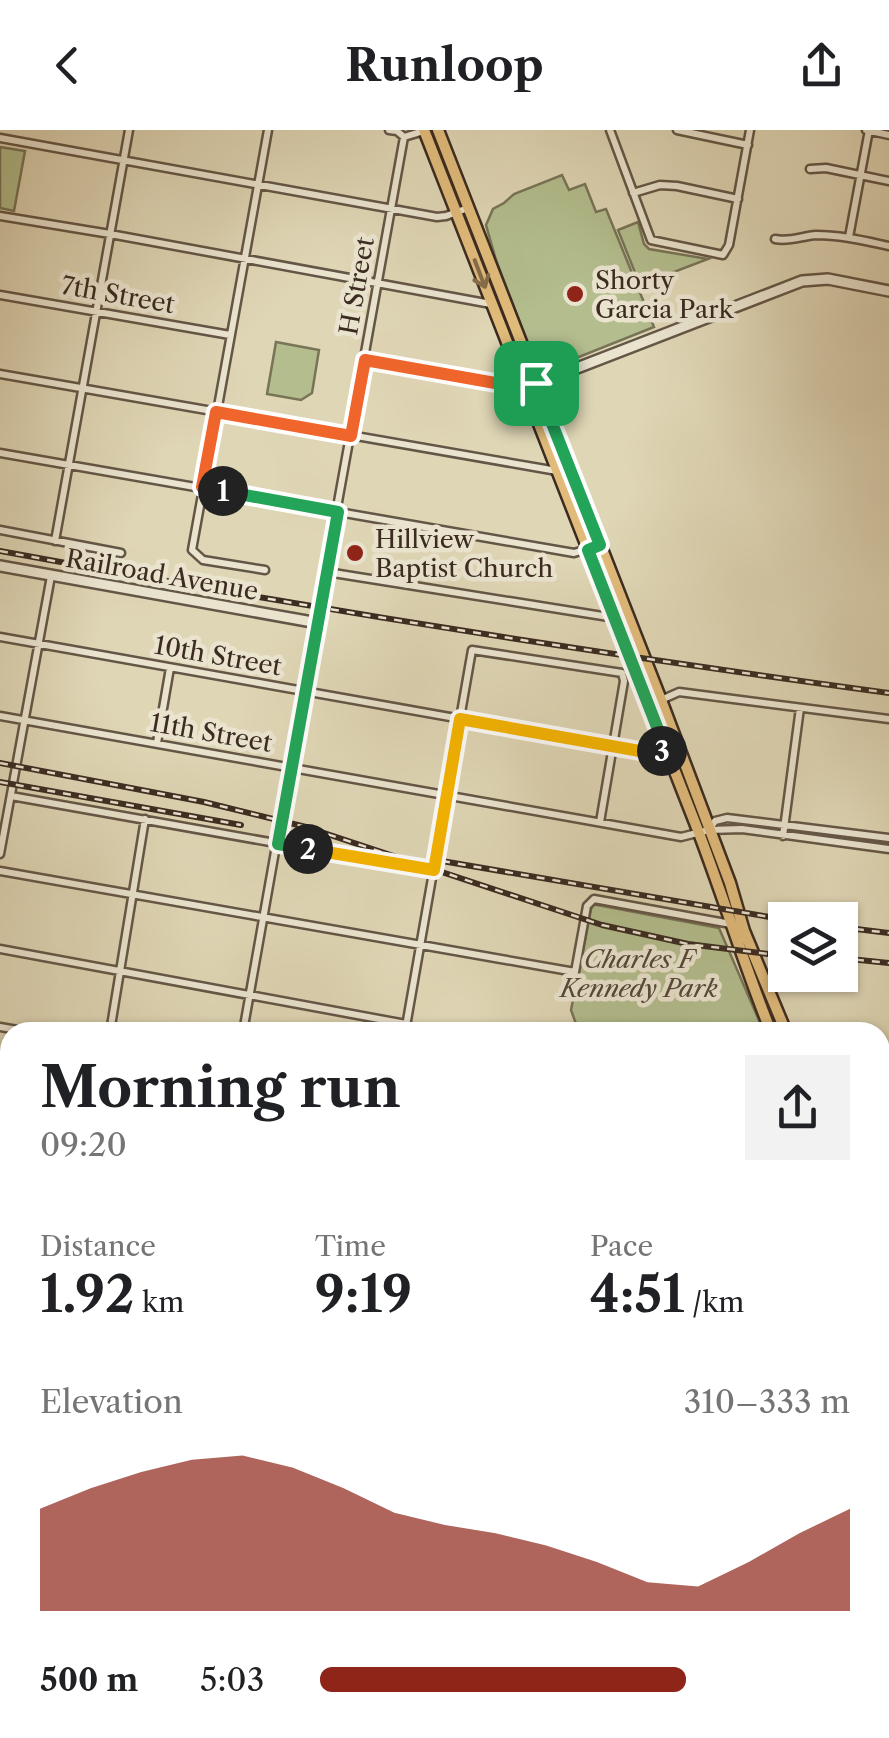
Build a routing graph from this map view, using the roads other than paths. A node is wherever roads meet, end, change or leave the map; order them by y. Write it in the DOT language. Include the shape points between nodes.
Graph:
graph roads {
  1 [pos="129,130"];
  2 [pos="268,130"];
  3 [pos="388,130"];
  4 [pos="438,130"];
  5 [pos="610,130"];
  6 [pos="677,130"];
  7 [pos="750,130"];
  8 [pos="869,130"];
  9 [pos="424,131"];
  10 [pos="889,134"];
  11 [pos="404,137"];
  12 [pos="0,138"];
  13 [pos="748,144"];
  14 [pos="124,160"];
  15 [pos="810,169"];
  16 [pos="861,175"];
  17 [pos="889,181"];
  18 [pos="258,185"];
  19 [pos="633,193"];
  20 [pos="738,199"];
  21 [pos="390,208"];
  22 [pos="468,208"];
  23 [pos="456,213"];
  24 [pos="0,216"];
  25 [pos="110,234"];
  26 [pos="849,237"];
  27 [pos="776,238"];
  28 [pos="889,246"];
  29 [pos="245,260"];
  30 [pos="378,284"];
  31 [pos="889,291"];
  32 [pos="0,295"];
  33 [pos="491,304"];
  34 [pos="96,311"];
  35 [pos="230,335"];
  36 [pos="365,360"];
  37 [pos="0,374"];
  38 [pos="536,383"];
  39 [pos="523,385"];
  40 [pos="82,389"];
  41 [pos="216,412"];
  42 [pos="351,436"];
  43 [pos="0,452"];
  44 [pos="69,464"];
  45 [pos="557,472"];
  46 [pos="202,487"];
  47 [pos="338,512"];
  48 [pos="0,530"];
  49 [pos="55,541"];
  50 [pos="600,545"];
  51 [pos="588,550"];
  52 [pos="122,553"];
  53 [pos="0,566"];
  54 [pos="265,570"];
  55 [pos="327,572"];
  56 [pos="51,576"];
  57 [pos="614,618"];
  58 [pos="318,623"];
  59 [pos="0,637"];
  60 [pos="39,644"];
  61 [pos="170,668"];
  62 [pos="306,691"];
  63 [pos="661,700"];
  64 [pos="800,708"];
  65 [pos="0,716"];
  66 [pos="460,719"];
  67 [pos="889,719"];
  68 [pos="25,720"];
  69 [pos="157,743"];
  70 [pos="612,746"];
  71 [pos="666,750"];
  72 [pos="290,767"];
  73 [pos="447,795"];
  74 [pos="11,796"];
  75 [pos="145,820"];
  76 [pos="600,822"];
  77 [pos="785,825"];
  78 [pos="704,832"];
  79 [pos="784,836"];
  80 [pos="889,838"];
  81 [pos="278,844"];
  82 [pos="889,849"];
  83 [pos="0,854"];
  84 [pos="434,870"];
  85 [pos="0,871"];
  86 [pos="133,896"];
  87 [pos="264,918"];
  88 [pos="730,924"];
  89 [pos="421,946"];
  90 [pos="0,949"];
  91 [pos="121,970"];
  92 [pos="250,995"];
  93 [pos="112,1022"];
  94 [pos="245,1022"];
  95 [pos="378,1022"];
  96 [pos="407,1022"];
  97 [pos="767,1022"];
  98 [pos="782,1022"];
  1 -- 14 [label="street"];
  2 -- 18 [label="street"];
  3 -- 11 [label="street"];
  4 -- 22 [label="main road"];
  5 -- 19 [label="street"];
  6 -- 13 [label="street"];
  7 -- 13 [label="street"];
  8 -- 10 [label="street"];
  8 -- 16 [label="street"];
  9 -- 11 [label="street"];
  9 -- 23 [label="main road"];
  11 -- 21 [label="street, H Street"];
  12 -- 14 [label="street"];
  13 -- 20 [label="street"];
  14 -- 18 [label="street"];
  14 -- 25 [label="street"];
  15 -- 16 [label="street"];
  16 -- 17 [label="street"];
  16 -- 26 [label="street"];
  18 -- 21 [label="street"];
  18 -- 29 [label="street"];
  19 -- 20 [label="street" via="677,186"];
  19 -- 20 [label="street" via="651,240 722,255"];
  21 -- 23 [label="street" via="437,217"];
  21 -- 30 [label="street, H Street"];
  22 -- 23 [label="street"];
  22 -- 38 [label="main road"];
  23 -- 33 [label="main road, one-way"];
  24 -- 25 [label="street"];
  25 -- 29 [label="street"];
  25 -- 34 [label="street"];
  26 -- 27 [label="street"];
  26 -- 28 [label="street"];
  29 -- 30 [label="street"];
  29 -- 35 [label="street"];
  30 -- 33 [label="street"];
  30 -- 36 [label="street, H Street"];
  31 -- 38 [label="street" via="828,279 802,282"];
  32 -- 34 [label="street, 7th Street"];
  33 -- 39 [label="main road"];
  34 -- 35 [label="street, 7th Street"];
  34 -- 40 [label="street"];
  35 -- 41 [label="street"];
  36 -- 39 [label="street"];
  36 -- 42 [label="street, H Street"];
  37 -- 40 [label="street"];
  38 -- 39 [label="street"];
  38 -- 50 [label="main road"];
  39 -- 45 [label="main road"];
  40 -- 41 [label="street"];
  40 -- 44 [label="street"];
  41 -- 42 [label="street"];
  41 -- 46 [label="street"];
  42 -- 45 [label="street"];
  42 -- 47 [label="street, H Street"];
  43 -- 44 [label="street"];
  44 -- 46 [label="street"];
  44 -- 49 [label="street"];
  45 -- 51 [label="main road"];
  46 -- 47 [label="street"];
  46 -- 54 [label="street" via="192,550 203,560"];
  47 -- 51 [label="street" via="574,554"];
  47 -- 55 [label="street, H Street"];
  48 -- 49 [label="street"];
  49 -- 52 [label="street"];
  50 -- 51 [label="street"];
  50 -- 63 [label="main road"];
  51 -- 57 [label="main road"];
  53 -- 56 [label="street, Railroad Avenue"];
  55 -- 57 [label="street"];
  55 -- 58 [label="street, H Street"];
  56 -- 58 [label="street, Railroad Avenue"];
  56 -- 60 [label="street"];
  57 -- 71 [label="main road"];
  58 -- 62 [label="street, H Street"];
  59 -- 60 [label="street, 10th Street"];
  60 -- 61 [label="street, 10th Street"];
  60 -- 68 [label="street"];
  61 -- 62 [label="street, 10th Street"];
  61 -- 69 [label="street"];
  62 -- 66 [label="street, 10th Street"];
  62 -- 72 [label="street, H Street"];
  63 -- 64 [label="street" via="678,692"];
  63 -- 78 [label="main road"];
  64 -- 67 [label="street"];
  64 -- 77 [label="street"];
  65 -- 68 [label="street, 11th Street"];
  66 -- 70 [label="street, 10th Street"];
  66 -- 70 [label="street" via="472,650 622,673"];
  66 -- 73 [label="street"];
  68 -- 69 [label="street, 11th Street"];
  68 -- 74 [label="street"];
  69 -- 72 [label="street, 11th Street"];
  70 -- 71 [label="street, 10th Street"];
  70 -- 76 [label="street"];
  71 -- 78 [label="main road"];
  72 -- 73 [label="street, 11th Street"];
  72 -- 81 [label="street, H Street"];
  73 -- 76 [label="street, 11th Street"];
  73 -- 84 [label="street"];
  74 -- 75 [label="street"];
  74 -- 83 [label="street"];
  75 -- 81 [label="street"];
  75 -- 86 [label="street"];
  76 -- 78 [label="street, 11th Street" via="681,837"];
  77 -- 78 [label="street, 11th Street" via="727,818"];
  77 -- 79 [label="street"];
  77 -- 80 [label="street, 11th Street"];
  78 -- 79 [label="street, 11th Street"];
  78 -- 88 [label="main road"];
  78 -- 98 [label="main road"];
  79 -- 82 [label="street, 11th Street"];
  81 -- 84 [label="street"];
  81 -- 87 [label="street, H Street"];
  84 -- 89 [label="street"];
  85 -- 86 [label="street"];
  86 -- 87 [label="street"];
  86 -- 91 [label="street"];
  87 -- 89 [label="street"];
  87 -- 92 [label="street, H Street"];
  88 -- 89 [label="street" via="594,900 575,972"];
  88 -- 97 [label="main road"];
  89 -- 96 [label="street"];
  90 -- 91 [label="street"];
  91 -- 92 [label="street"];
  91 -- 93 [label="street"];
  92 -- 94 [label="street, H Street"];
  92 -- 95 [label="street"];
}
